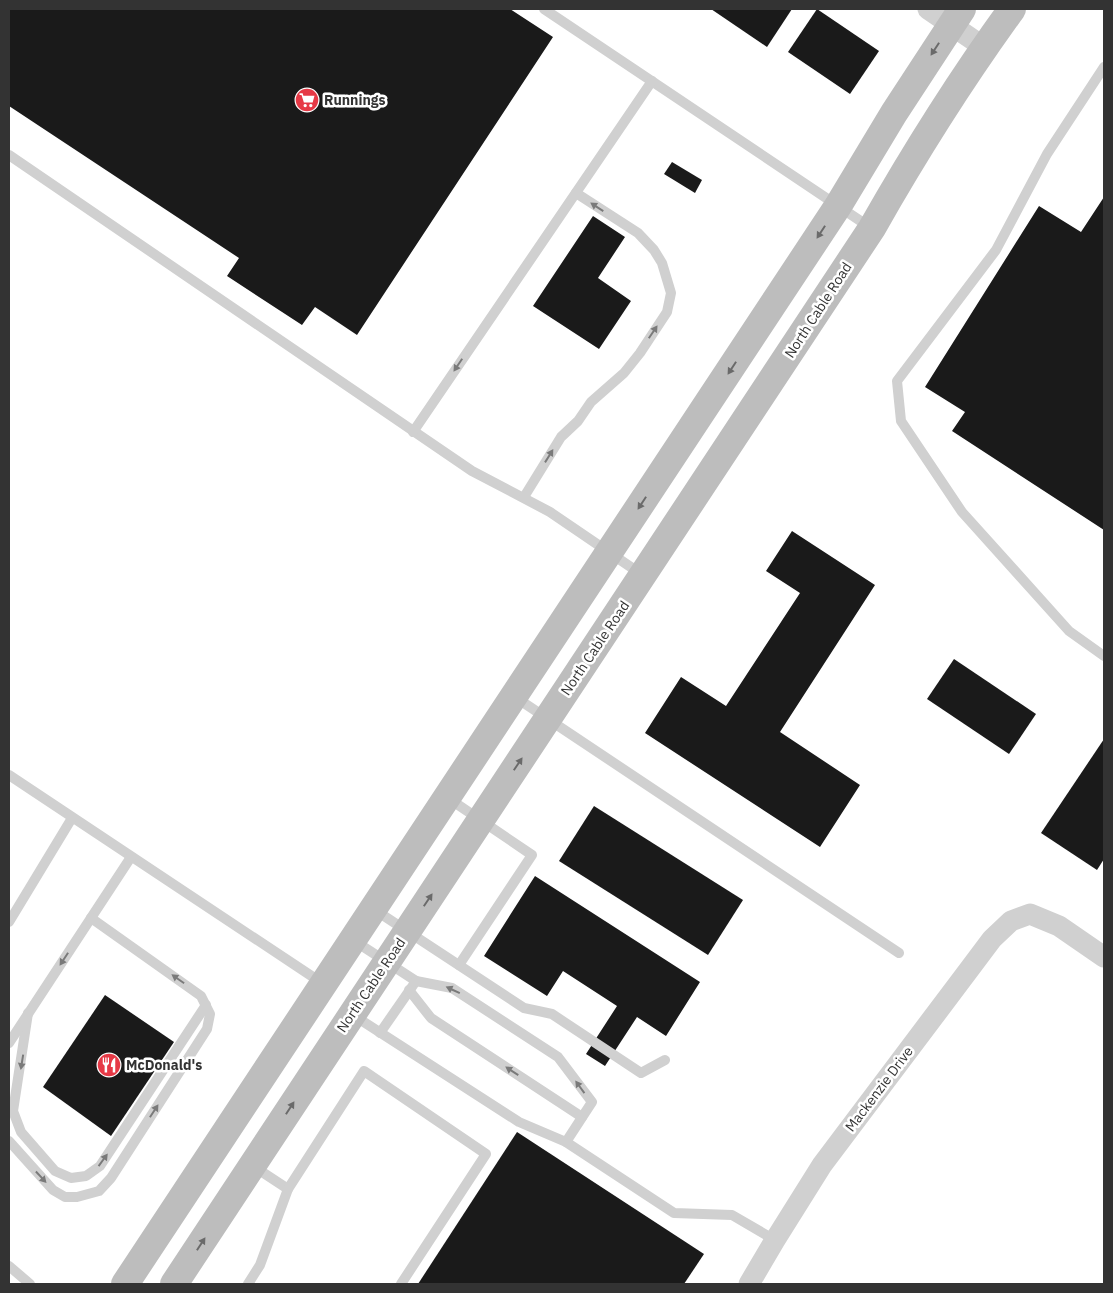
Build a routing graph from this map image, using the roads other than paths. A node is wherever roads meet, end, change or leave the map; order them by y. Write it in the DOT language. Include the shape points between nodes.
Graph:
graph roads {
  1 [pos="544,9"];
  2 [pos="928,9"];
  3 [pos="1012,9"];
  4 [pos="956,16"];
  5 [pos="985,48"];
  6 [pos="1104,67"];
  7 [pos="652,81"];
  8 [pos="9,155"];
  9 [pos="576,192"];
  10 [pos="838,206"];
  11 [pos="872,228"];
  12 [pos="413,432"];
  13 [pos="524,497"];
  14 [pos="610,552"];
  15 [pos="644,576"];
  16 [pos="1104,656"];
  17 [pos="514,697"];
  18 [pos="548,719"];
  19 [pos="9,775"];
  20 [pos="447,798"];
  21 [pos="72,818"];
  22 [pos="481,820"];
  23 [pos="131,858"];
  24 [pos="373,909"];
  25 [pos="91,918"];
  26 [pos="9,922"];
  27 [pos="408,931"];
  28 [pos="352,940"];
  29 [pos="899,952"];
  30 [pos="1104,957"];
  31 [pos="387,963"];
  32 [pos="459,965"];
  33 [pos="416,981"];
  34 [pos="323,984"];
  35 [pos="409,990"];
  36 [pos="206,1005"];
  37 [pos="28,1013"];
  38 [pos="352,1014"];
  39 [pos="380,1033"];
  40 [pos="9,1043"];
  41 [pos="665,1060"];
  42 [pos="582,1117"];
  43 [pos="9,1141"];
  44 [pos="566,1142"];
  45 [pos="252,1166"];
  46 [pos="288,1189"];
  47 [pos="775,1240"];
  48 [pos="9,1266"];
  49 [pos="30,1284"];
  50 [pos="126,1284"];
  51 [pos="174,1284"];
  52 [pos="248,1284"];
  53 [pos="401,1284"];
  54 [pos="749,1284"];
  1 -- 7 [label="lane"];
  2 -- 4 [label="street"];
  3 -- 5 [label="street, North Cable Road"];
  4 -- 5 [label="street"];
  4 -- 10 [label="street, one-way"];
  5 -- 11 [label="street, North Cable Road"];
  6 -- 16 [label="lane" via="1047,154 996,250 897,381 901,421 962,512 1069,631"];
  7 -- 9 [label="lane"];
  7 -- 10 [label="lane"];
  8 -- 12 [label="lane"];
  9 -- 12 [label="lane, one-way"];
  13 -- 9 [label="lane, one-way" via="561,438 578,421 590,402 624,373 640,353 667,312 671,293 662,263 654,250 638,233"];
  10 -- 11 [label="lane"];
  10 -- 14 [label="street, one-way"];
  11 -- 15 [label="street, North Cable Road"];
  12 -- 13 [label="lane" via="472,471"];
  13 -- 14 [label="lane"];
  14 -- 15 [label="lane"];
  14 -- 17 [label="street"];
  15 -- 18 [label="street, North Cable Road"];
  17 -- 18 [label="lane"];
  17 -- 20 [label="street"];
  22 -- 18 [label="street, North Cable Road, one-way"];
  18 -- 29 [label="lane"];
  19 -- 21 [label="lane"];
  20 -- 22 [label="lane"];
  20 -- 24 [label="street"];
  21 -- 23 [label="lane"];
  21 -- 26 [label="lane"];
  27 -- 22 [label="street, North Cable Road, one-way"];
  22 -- 32 [label="lane" via="532,855"];
  23 -- 25 [label="lane"];
  23 -- 34 [label="lane"];
  24 -- 27 [label="lane"];
  24 -- 28 [label="street"];
  36 -- 25 [label="lane, one-way" via="201,996"];
  25 -- 37 [label="lane, one-way"];
  27 -- 31 [label="street, North Cable Road"];
  27 -- 32 [label="lane"];
  28 -- 31 [label="lane"];
  28 -- 34 [label="street"];
  30 -- 47 [label="street, Mackenzie Drive" via="1059,926 1030,914 1011,921 992,939 822,1165"];
  31 -- 33 [label="lane"];
  31 -- 38 [label="street, North Cable Road"];
  32 -- 41 [label="lane" via="524,1008 552,1014 641,1073"];
  33 -- 35 [label="lane"];
  42 -- 33 [label="lane, one-way" via="592,1102 558,1057 452,988"];
  34 -- 50 [label="street"];
  35 -- 39 [label="lane"];
  42 -- 35 [label="lane, one-way" via="431,1018"];
  37 -- 36 [label="lane, one-way" via="13,1112 21,1132 54,1171 71,1178 86,1176 100,1166"];
  43 -- 36 [label="lane, one-way" via="53,1190 65,1197 98,1191 111,1178 206,1029 210,1014"];
  37 -- 40 [label="lane"];
  38 -- 39 [label="lane"];
  45 -- 38 [label="street, North Cable Road, one-way"];
  39 -- 44 [label="lane" via="519,1122"];
  42 -- 44 [label="lane"];
  44 -- 47 [label="lane" via="674,1213 732,1215"];
  45 -- 46 [label="lane"];
  51 -- 45 [label="street, North Cable Road, one-way"];
  46 -- 52 [label="lane" via="260,1265"];
  46 -- 53 [label="lane" via="364,1072 486,1154"];
  47 -- 54 [label="street, Mackenzie Drive"];
  48 -- 49 [label="lane"];
}
